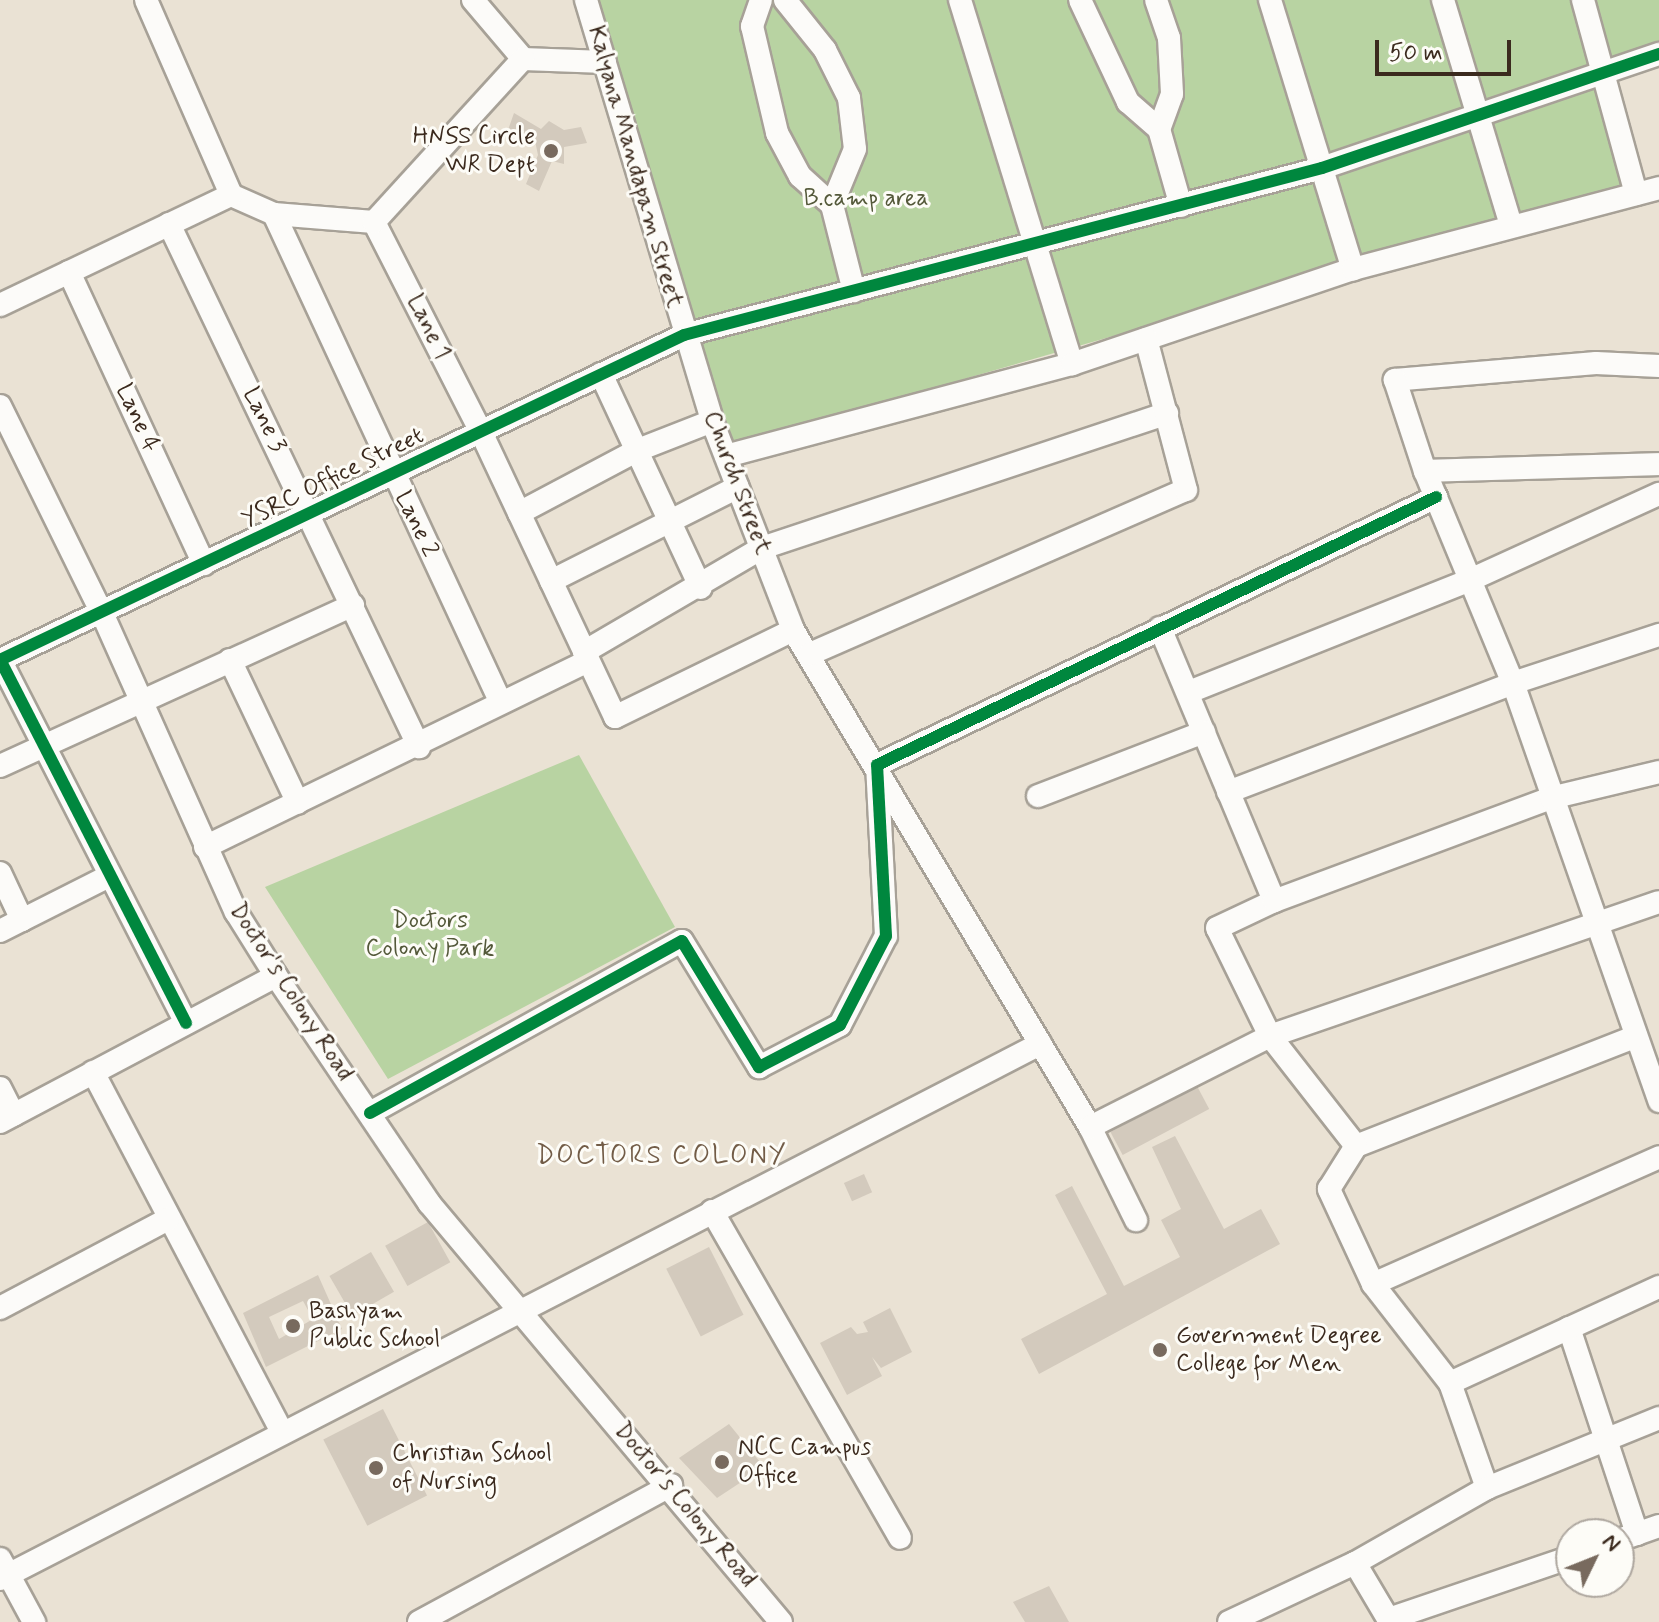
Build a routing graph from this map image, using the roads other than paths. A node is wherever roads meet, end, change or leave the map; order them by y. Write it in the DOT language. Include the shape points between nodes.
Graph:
graph roads {
  1 [pos="146,0"];
  2 [pos="473,0"];
  3 [pos="586,0"];
  4 [pos="761,0"];
  5 [pos="785,0"];
  6 [pos="960,0"];
  7 [pos="1080,0"];
  8 [pos="1156,0"];
  9 [pos="1270,0"];
  10 [pos="1443,0"];
  11 [pos="1583,0"];
  12 [pos="1659,54"];
  13 [pos="523,59"];
  14 [pos="605,62"];
  15 [pos="1602,71"];
  16 [pos="1478,117"];
  17 [pos="1159,129"];
  18 [pos="1322,168"];
  19 [pos="1659,188"];
  20 [pos="1636,194"];
  21 [pos="231,195"];
  22 [pos="832,205"];
  23 [pos="1181,206"];
  24 [pos="274,214"];
  25 [pos="374,222"];
  26 [pos="169,224"];
  27 [pos="1511,225"];
  28 [pos="1035,245"];
  29 [pos="1353,269"];
  30 [pos="69,272"];
  31 [pos="854,291"];
  32 [pos="0,305"];
  33 [pos="684,335"];
  34 [pos="1146,339"];
  35 [pos="1072,364"];
  36 [pos="1659,366"];
  37 [pos="601,374"];
  38 [pos="0,406"];
  39 [pos="1167,413"];
  40 [pos="712,421"];
  41 [pos="5,432"];
  42 [pos="481,432"];
  43 [pos="638,450"];
  44 [pos="726,456"];
  45 [pos="1659,464"];
  46 [pos="1425,471"];
  47 [pos="392,474"];
  48 [pos="738,487"];
  49 [pos="1659,494"];
  50 [pos="1436,497"];
  51 [pos="519,513"];
  52 [pos="309,514"];
  53 [pos="668,520"];
  54 [pos="762,548"];
  55 [pos="204,564"];
  56 [pos="1470,580"];
  57 [pos="551,581"];
  58 [pos="701,588"];
  59 [pos="353,605"];
  60 [pos="102,613"];
  61 [pos="1160,628"];
  62 [pos="793,630"];
  63 [pos="1659,635"];
  64 [pos="810,654"];
  65 [pos="586,656"];
  66 [pos="0,660"];
  67 [pos="230,660"];
  68 [pos="1513,683"];
  69 [pos="1189,692"];
  70 [pos="138,701"];
  71 [pos="501,703"];
  72 [pos="1204,732"];
  73 [pos="43,745"];
  74 [pos="419,747"];
  75 [pos="877,765"];
  76 [pos="0,766"];
  77 [pos="1659,772"];
  78 [pos="1228,792"];
  79 [pos="1038,796"];
  80 [pos="1551,798"];
  81 [pos="298,803"];
  82 [pos="205,847"];
  83 [pos="0,873"];
  84 [pos="109,876"];
  85 [pos="1274,901"];
  86 [pos="1659,902"];
  87 [pos="22,920"];
  88 [pos="1594,921"];
  89 [pos="0,931"];
  90 [pos="276,976"];
  91 [pos="186,1023"];
  92 [pos="1270,1036"];
  93 [pos="1040,1044"];
  94 [pos="1645,1048"];
  95 [pos="93,1072"];
  96 [pos="0,1088"];
  97 [pos="1659,1101"];
  98 [pos="370,1113"];
  99 [pos="7,1118"];
  100 [pos="1090,1127"];
  101 [pos="1356,1146"];
  102 [pos="1659,1157"];
  103 [pos="712,1211"];
  104 [pos="168,1219"];
  105 [pos="1136,1220"];
  106 [pos="1373,1284"];
  107 [pos="1659,1287"];
  108 [pos="0,1308"];
  109 [pos="519,1309"];
  110 [pos="1569,1328"];
  111 [pos="1450,1383"];
  112 [pos="1659,1418"];
  113 [pos="282,1432"];
  114 [pos="1609,1438"];
  115 [pos="671,1485"];
  116 [pos="1487,1488"];
  117 [pos="1624,1518"];
  118 [pos="1659,1526"];
  119 [pos="1635,1535"];
  120 [pos="900,1538"];
  121 [pos="1355,1563"];
  122 [pos="1555,1563"];
  123 [pos="3,1570"];
  124 [pos="1389,1621"];
  125 [pos="34,1622"];
  126 [pos="419,1622"];
  127 [pos="781,1622"];
  128 [pos="1229,1622"];
  1 -- 21 [label="street"];
  2 -- 13 [label="street"];
  3 -- 14 [label="street, Kalyana Mandapam Street"];
  4 -- 22 [label="street" via="752,26 777,133 800,176"];
  5 -- 22 [label="street" via="825,50 849,98 855,149"];
  6 -- 28 [label="street"];
  7 -- 17 [label="street" via="1128,102"];
  8 -- 17 [label="street" via="1169,38 1172,94"];
  9 -- 18 [label="street"];
  10 -- 16 [label="street"];
  11 -- 15 [label="street"];
  12 -- 15 [label="street, YSRC Office Street"];
  13 -- 14 [label="street"];
  13 -- 25 [label="street"];
  14 -- 33 [label="street, Kalyana Mandapam Street"];
  15 -- 16 [label="street, YSRC Office Street"];
  15 -- 20 [label="street"];
  16 -- 18 [label="street, YSRC Office Street"];
  16 -- 27 [label="street"];
  17 -- 23 [label="street"];
  18 -- 23 [label="street, YSRC Office Street"];
  18 -- 29 [label="street"];
  19 -- 20 [label="street"];
  20 -- 27 [label="street"];
  21 -- 24 [label="street"];
  21 -- 26 [label="street"];
  22 -- 31 [label="street"];
  23 -- 28 [label="street, YSRC Office Street"];
  24 -- 25 [label="street"];
  24 -- 47 [label="street, Lane 2"];
  25 -- 42 [label="street, Lane 1"];
  26 -- 30 [label="street"];
  26 -- 52 [label="street, Lane 3"];
  27 -- 29 [label="street"];
  28 -- 31 [label="street, YSRC Office Street"];
  28 -- 35 [label="street"];
  29 -- 34 [label="street"];
  30 -- 32 [label="street"];
  30 -- 55 [label="street, Lane 4"];
  31 -- 33 [label="street, YSRC Office Street"];
  33 -- 37 [label="street, YSRC Office Street"];
  33 -- 40 [label="street, Church Street"];
  34 -- 35 [label="street"];
  34 -- 39 [label="street"];
  35 -- 44 [label="street"];
  36 -- 46 [label="street" via="1596,363 1395,380"];
  37 -- 42 [label="street, YSRC Office Street"];
  37 -- 43 [label="street"];
  38 -- 41 [label="street, Doctor's Colony Road"];
  39 -- 54 [label="street"];
  39 -- 64 [label="street" via="1186,490"];
  40 -- 43 [label="street"];
  40 -- 44 [label="street, Church Street"];
  41 -- 60 [label="street, Doctor's Colony Road"];
  42 -- 47 [label="street, YSRC Office Street"];
  42 -- 51 [label="street, Lane 1"];
  43 -- 51 [label="street"];
  43 -- 53 [label="street"];
  44 -- 48 [label="street, Church Street"];
  45 -- 46 [label="street"];
  46 -- 50 [label="street"];
  47 -- 52 [label="street, YSRC Office Street"];
  47 -- 71 [label="street, Lane 2"];
  48 -- 53 [label="street"];
  48 -- 54 [label="street, Church Street"];
  49 -- 56 [label="street"];
  50 -- 56 [label="street"];
  50 -- 61 [label="street"];
  51 -- 57 [label="street, Lane 1"];
  52 -- 55 [label="street, YSRC Office Street"];
  52 -- 59 [label="street, Lane 3"];
  53 -- 57 [label="street"];
  53 -- 58 [label="street"];
  54 -- 58 [label="street"];
  54 -- 62 [label="street, Church Street"];
  55 -- 60 [label="street, YSRC Office Street"];
  56 -- 68 [label="street"];
  56 -- 69 [label="street"];
  57 -- 65 [label="street, Lane 1"];
  58 -- 65 [label="street"];
  59 -- 67 [label="street"];
  59 -- 74 [label="street, Lane 3"];
  60 -- 66 [label="street, YSRC Office Street"];
  60 -- 70 [label="street, Doctor's Colony Road"];
  61 -- 69 [label="street"];
  61 -- 75 [label="street"];
  62 -- 64 [label="street, Church Street"];
  62 -- 65 [label="street, Lane 1" via="615,717"];
  63 -- 68 [label="street"];
  64 -- 75 [label="street, Church Street"];
  65 -- 71 [label="street"];
  66 -- 73 [label="street"];
  67 -- 70 [label="street"];
  67 -- 81 [label="street"];
  68 -- 78 [label="street"];
  68 -- 80 [label="street"];
  69 -- 72 [label="street"];
  70 -- 73 [label="street"];
  70 -- 82 [label="street, Doctor's Colony Road"];
  71 -- 74 [label="street"];
  72 -- 78 [label="street"];
  72 -- 79 [label="street"];
  73 -- 76 [label="street"];
  73 -- 84 [label="street"];
  74 -- 81 [label="street"];
  75 -- 93 [label="street, Church Street"];
  75 -- 98 [label="street" via="886,936 840,1025 759,1067 682,941"];
  77 -- 80 [label="street"];
  78 -- 85 [label="street"];
  80 -- 85 [label="street"];
  80 -- 88 [label="street"];
  81 -- 82 [label="street"];
  82 -- 90 [label="street, Doctor's Colony Road" via="236,912"];
  83 -- 87 [label="street"];
  84 -- 87 [label="street"];
  84 -- 91 [label="street"];
  85 -- 92 [label="street" via="1217,928"];
  86 -- 88 [label="street"];
  87 -- 89 [label="street"];
  88 -- 92 [label="street"];
  88 -- 94 [label="street"];
  90 -- 91 [label="street"];
  90 -- 98 [label="street, Doctor's Colony Road"];
  91 -- 95 [label="street"];
  92 -- 100 [label="street"];
  92 -- 101 [label="street"];
  93 -- 100 [label="street, Church Street"];
  93 -- 103 [label="street"];
  94 -- 97 [label="street"];
  94 -- 101 [label="street"];
  95 -- 99 [label="street"];
  95 -- 104 [label="street"];
  96 -- 99 [label="street"];
  98 -- 109 [label="street, Doctor's Colony Road" via="429,1203"];
  100 -- 105 [label="street, Church Street"];
  101 -- 106 [label="street" via="1329,1189"];
  102 -- 106 [label="street"];
  103 -- 109 [label="street"];
  103 -- 120 [label="street"];
  104 -- 108 [label="street"];
  104 -- 113 [label="street"];
  106 -- 111 [label="street"];
  107 -- 110 [label="street"];
  109 -- 113 [label="street"];
  109 -- 115 [label="street, Doctor's Colony Road"];
  110 -- 111 [label="street"];
  110 -- 114 [label="street"];
  111 -- 116 [label="street"];
  112 -- 114 [label="street"];
  113 -- 123 [label="street"];
  114 -- 116 [label="street"];
  114 -- 117 [label="street"];
  115 -- 126 [label="street"];
  115 -- 127 [label="street, Doctor's Colony Road"];
  116 -- 121 [label="street"];
  118 -- 119 [label="street"];
  121 -- 124 [label="street"];
  121 -- 128 [label="street"];
  122 -- 124 [label="street"];
  123 -- 125 [label="street"];
}
